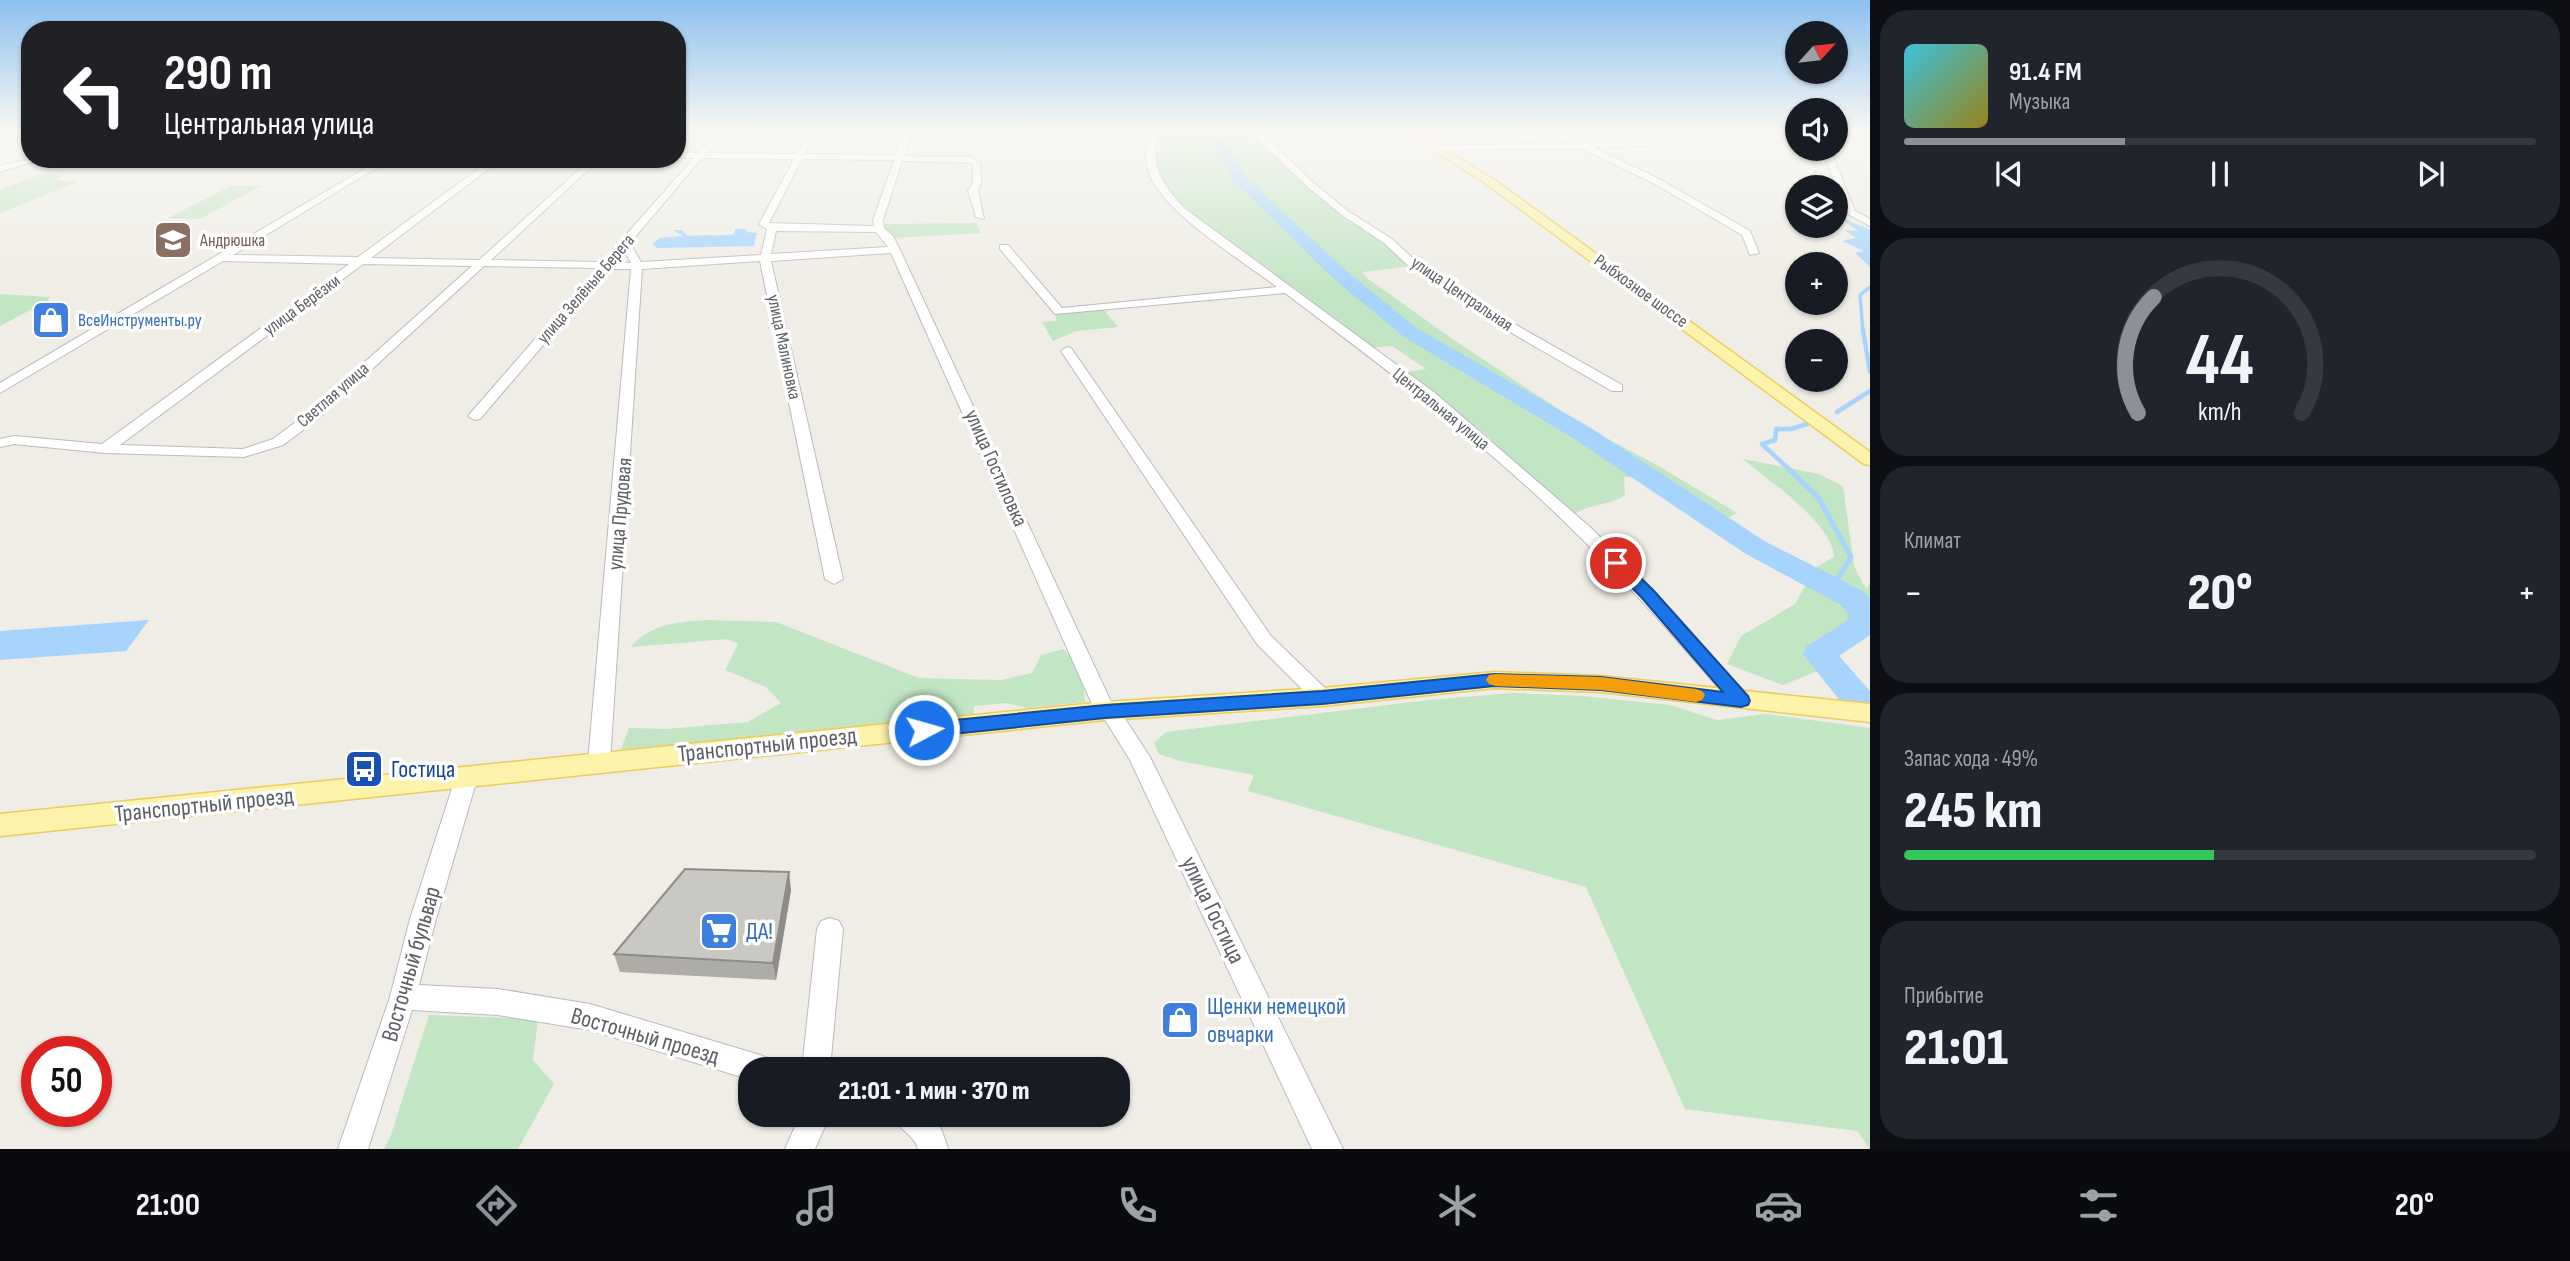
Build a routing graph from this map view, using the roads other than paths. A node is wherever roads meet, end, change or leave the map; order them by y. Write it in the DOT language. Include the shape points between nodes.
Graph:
graph roads {
  1 [pos="347,184"];
  2 [pos="465,184"];
  3 [pos="568,184"];
  4 [pos="677,184"];
  5 [pos="784,184"];
  6 [pos="890,184"];
  7 [pos="976,184"];
  8 [pos="1157,184"];
  9 [pos="1310,184"];
  10 [pos="1493,184"];
  11 [pos="1661,184"];
  12 [pos="1840,184"];
  13 [pos="981,217"];
  14 [pos="1870,223"];
  15 [pos="772,228"];
  16 [pos="879,229"];
  17 [pos="626,245"];
  18 [pos="1004,247"];
  19 [pos="895,250"];
  20 [pos="1754,253"];
  21 [pos="221,258"];
  22 [pos="765,259"];
  23 [pos="363,260"];
  24 [pos="480,262"];
  25 [pos="607,266"];
  26 [pos="635,266"];
  27 [pos="1285,290"];
  28 [pos="1067,351"];
  29 [pos="1617,388"];
  30 [pos="0,389"];
  31 [pos="475,416"];
  32 [pos="0,443"];
  33 [pos="105,449"];
  34 [pos="1870,460"];
  35 [pos="834,579"];
  36 [pos="1322,697"];
  37 [pos="1741,701"];
  38 [pos="1108,712"];
  39 [pos="1870,713"];
  40 [pos="599,762"];
  41 [pos="466,779"];
  42 [pos="0,825"];
  43 [pos="830,929"];
  44 [pos="403,997"];
  45 [pos="817,1057"];
  46 [pos="738,1062"];
  47 [pos="810,1127"];
  48 [pos="922,1127"];
  49 [pos="354,1149"];
  50 [pos="800,1149"];
  51 [pos="933,1149"];
  52 [pos="1328,1149"];
  1 -- 21 [label="street"];
  2 -- 23 [label="street, улица Берёзки"];
  3 -- 24 [label="street, Светлая улица"];
  4 -- 17 [label="street, улица Зелёные Берега"];
  5 -- 15 [label="street, улица Малиновка" via="764,224"];
  6 -- 16 [label="street"];
  7 -- 13 [label="street" via="973,191"];
  8 -- 27 [label="street, Центральная улица" via="1181,210"];
  9 -- 29 [label="street, улица Центральная" via="1418,269"];
  10 -- 34 [label="main road, Рыбхозное шоссе"];
  11 -- 20 [label="street" via="1746,233"];
  12 -- 14 [label="street" via="1851,213"];
  15 -- 16 [label="street"];
  15 -- 22 [label="street, улица Малиновка"];
  16 -- 19 [label="street, улица Гостиловка"];
  17 -- 25 [label="street, улица Зелёные Берега"];
  17 -- 26 [label="street" via="636,259"];
  18 -- 27 [label="street" via="1059,312"];
  19 -- 22 [label="street"];
  19 -- 38 [label="street, улица Гостиловка"];
  21 -- 23 [label="street"];
  21 -- 30 [label="street"];
  22 -- 26 [label="street"];
  22 -- 35 [label="street, улица Малиновка"];
  23 -- 24 [label="street"];
  23 -- 33 [label="street, улица Берёзки"];
  24 -- 25 [label="street"];
  24 -- 33 [label="street, Светлая улица" via="314,415 278,442 244,453"];
  25 -- 26 [label="street"];
  25 -- 31 [label="street, улица Зелёные Берега"];
  26 -- 40 [label="street, улица Прудовая" via="638,285"];
  27 -- 37 [label="street, Центральная улица" via="1430,396 1584,531 1648,595"];
  28 -- 36 [label="street" via="1264,640"];
  32 -- 33 [label="street, Светлая улица" via="14,440"];
  36 -- 37 [label="main road, Транспортный проезд" via="1494,680 1601,684"];
  36 -- 38 [label="main road, Транспортный проезд"];
  37 -- 39 [label="main road, Транспортный проезд"];
  38 -- 40 [label="main road, Транспортный проезд"];
  38 -- 52 [label="street, улица Гостица" via="1139,757"];
  40 -- 41 [label="main road, Транспортный проезд"];
  41 -- 42 [label="main road, Транспортный проезд"];
  41 -- 44 [label="street, Восточный бульвар"];
  43 -- 45 [label="street"];
  44 -- 46 [label="street, Восточный проезд" via="498,1002 590,1017"];
  44 -- 49 [label="street, Восточный бульвар"];
  47 -- 50 [label="street"];
  48 -- 51 [label="street"];
}
